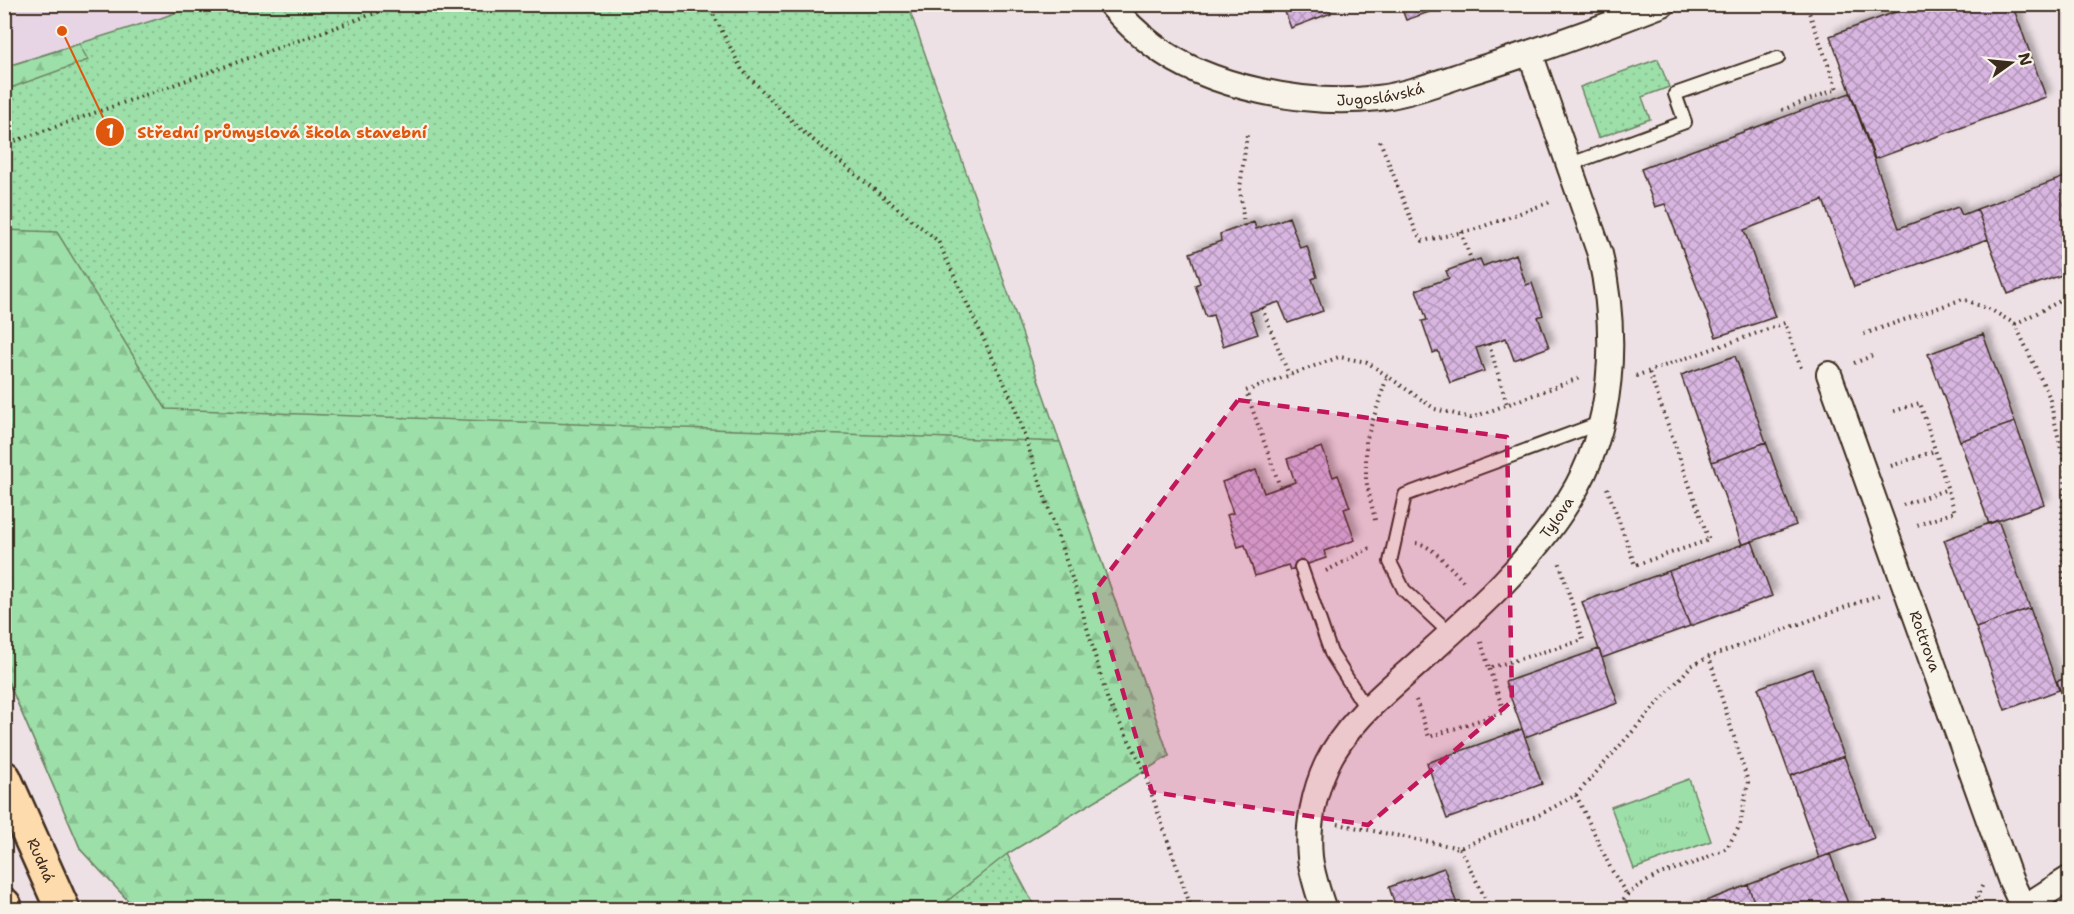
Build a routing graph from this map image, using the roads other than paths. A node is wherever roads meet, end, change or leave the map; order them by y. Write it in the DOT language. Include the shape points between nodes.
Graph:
graph roads {
  1 [pos="1110,4"];
  2 [pos="1663,4"];
  3 [pos="1530,53"];
  4 [pos="1778,58"];
  5 [pos="1568,165"];
  6 [pos="1828,374"];
  7 [pos="1600,423"];
  8 [pos="1301,567"];
  9 [pos="1451,634"];
  10 [pos="1367,710"];
  11 [pos="4,778"];
  12 [pos="33,843"];
  13 [pos="2070,878"];
  14 [pos="4,905"];
  15 [pos="2022,908"];
  16 [pos="6,909"];
  17 [pos="63,909"];
  18 [pos="85,909"];
  19 [pos="1324,909"];
  1 -- 3 [label="street, Jugoslávská" via="1154,46 1214,79 1312,99 1381,98"];
  2 -- 3 [label="street, Jugoslávská"];
  3 -- 5 [label="street, Tylova"];
  4 -- 5 [label="lane" via="1675,94 1685,122"];
  5 -- 7 [label="street, Tylova" via="1606,280 1610,319 1598,380"];
  6 -- 15 [label="street, Rottrova"];
  7 -- 9 [label="street, Tylova" via="1586,469 1558,517 1516,568"];
  7 -- 9 [label="lane" via="1405,495 1390,562 1404,590"];
  8 -- 10 [label="lane" via="1331,653"];
  9 -- 10 [label="street, Tylova"];
  10 -- 19 [label="street, Tylova" via="1342,739 1317,788 1310,856"];
  11 -- 12 [label="highway, Rudná"];
  12 -- 17 [label="highway, Rudná"];
  12 -- 18 [label="highway"];
  13 -- 15 [label="street"];
  14 -- 16 [label="highway"];
}
